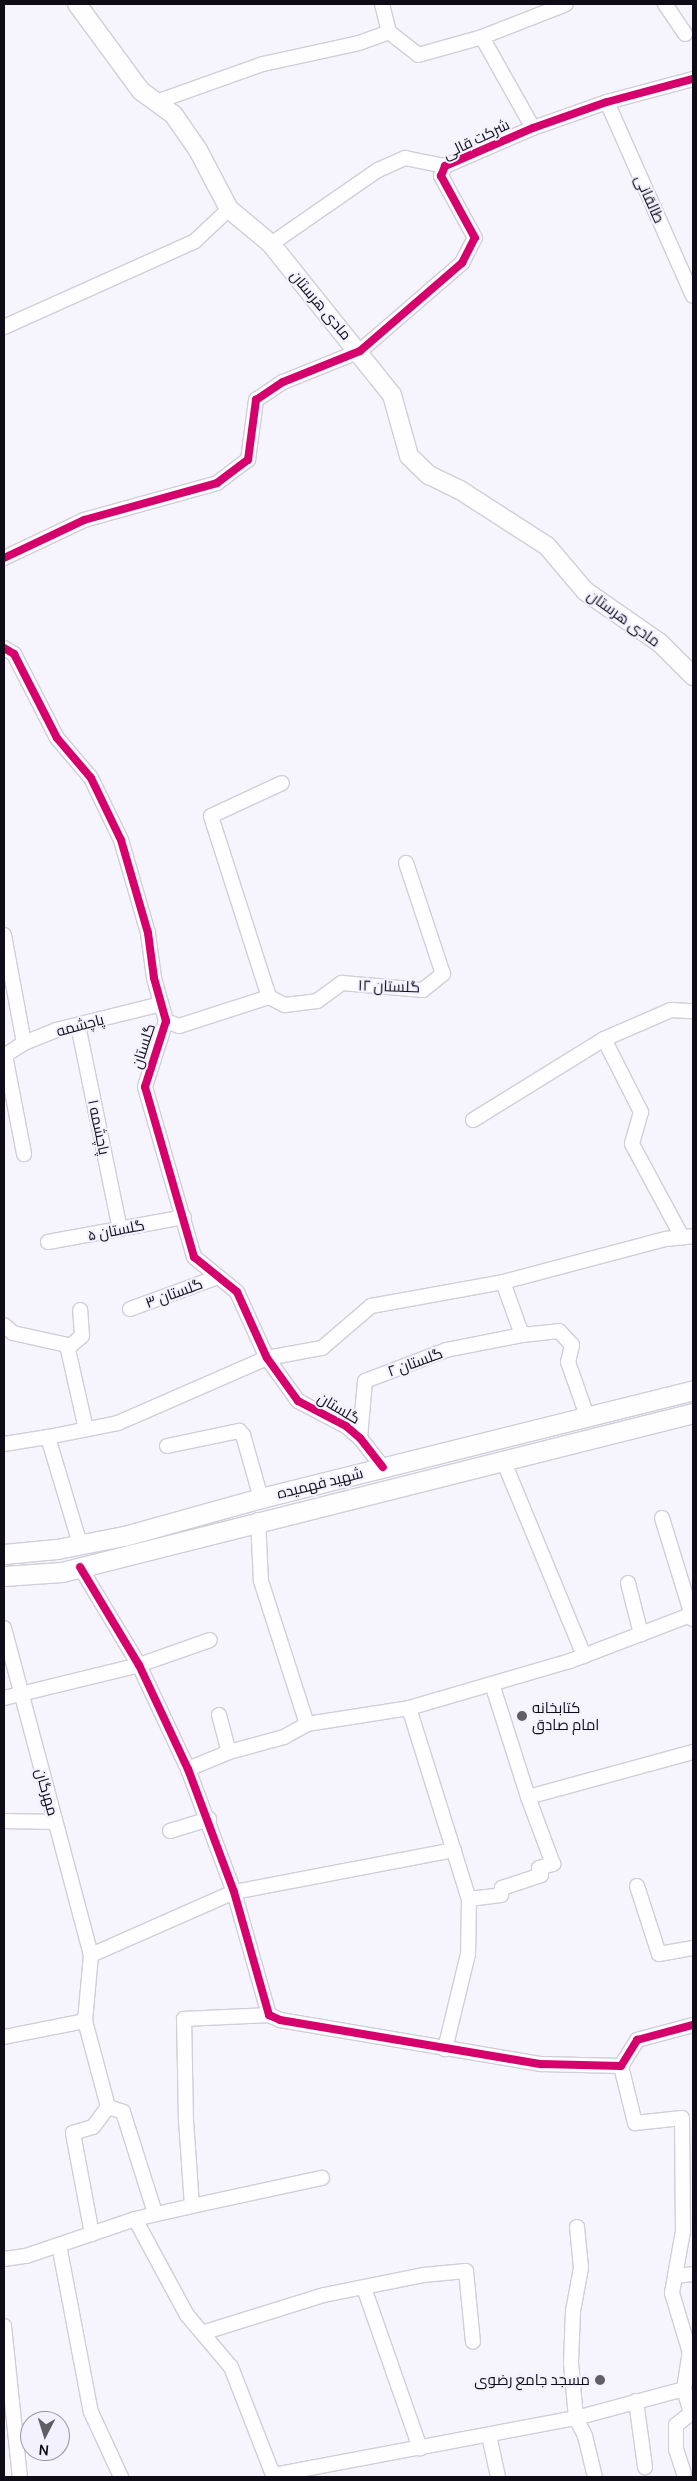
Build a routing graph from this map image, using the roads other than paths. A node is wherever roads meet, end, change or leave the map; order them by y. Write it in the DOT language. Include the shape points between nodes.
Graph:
graph roads {
  1 [pos="77,4"];
  2 [pos="382,4"];
  3 [pos="566,4"];
  4 [pos="666,4"];
  5 [pos="389,32"];
  6 [pos="685,34"];
  7 [pos="482,37"];
  8 [pos="693,79"];
  9 [pos="156,102"];
  10 [pos="607,102"];
  11 [pos="533,128"];
  12 [pos="445,166"];
  13 [pos="229,208"];
  14 [pos="271,244"];
  15 [pos="693,296"];
  16 [pos="4,327"];
  17 [pos="360,351"];
  18 [pos="4,558"];
  19 [pos="4,648"];
  20 [pos="693,676"];
  21 [pos="282,783"];
  22 [pos="406,863"];
  23 [pos="4,935"];
  24 [pos="6,960"];
  25 [pos="268,997"];
  26 [pos="161,1004"];
  27 [pos="693,1011"];
  28 [pos="166,1021"];
  29 [pos="78,1024"];
  30 [pos="604,1039"];
  31 [pos="24,1043"];
  32 [pos="4,1055"];
  33 [pos="473,1120"];
  34 [pos="24,1154"];
  35 [pos="184,1217"];
  36 [pos="120,1230"];
  37 [pos="687,1236"];
  38 [pos="48,1242"];
  39 [pos="218,1277"];
  40 [pos="503,1282"];
  41 [pos="130,1309"];
  42 [pos="80,1310"];
  43 [pos="7,1332"];
  44 [pos="522,1335"];
  45 [pos="68,1348"];
  46 [pos="267,1358"];
  47 [pos="691,1390"];
  48 [pos="657,1399"];
  49 [pos="693,1413"];
  50 [pos="588,1416"];
  51 [pos="663,1421"];
  52 [pos="86,1429"];
  53 [pos="48,1437"];
  54 [pos="360,1438"];
  55 [pos="4,1444"];
  56 [pos="167,1446"];
  57 [pos="503,1460"];
  58 [pos="383,1467"];
  59 [pos="261,1498"];
  60 [pos="662,1518"];
  61 [pos="258,1520"];
  62 [pos="80,1544"];
  63 [pos="4,1554"];
  64 [pos="80,1567"];
  65 [pos="4,1576"];
  66 [pos="628,1583"];
  67 [pos="693,1616"];
  68 [pos="4,1628"];
  69 [pos="641,1634"];
  70 [pos="210,1640"];
  71 [pos="584,1656"];
  72 [pos="139,1665"];
  73 [pos="492,1684"];
  74 [pos="19,1695"];
  75 [pos="4,1698"];
  76 [pos="409,1708"];
  77 [pos="219,1715"];
  78 [pos="307,1724"];
  79 [pos="229,1752"];
  80 [pos="693,1752"];
  81 [pos="188,1769"];
  82 [pos="528,1797"];
  83 [pos="209,1819"];
  84 [pos="4,1821"];
  85 [pos="55,1822"];
  86 [pos="170,1830"];
  87 [pos="454,1850"];
  88 [pos="637,1886"];
  89 [pos="234,1892"];
  90 [pos="469,1899"];
  91 [pos="693,1948"];
  92 [pos="91,1955"];
  93 [pos="269,2015"];
  94 [pos="85,2021"];
  95 [pos="693,2025"];
  96 [pos="4,2037"];
  97 [pos="445,2049"];
  98 [pos="621,2066"];
  99 [pos="108,2108"];
  100 [pos="322,2178"];
  101 [pos="192,2206"];
  102 [pos="155,2213"];
  103 [pos="135,2219"];
  104 [pos="577,2227"];
  105 [pos="92,2234"];
  106 [pos="60,2245"];
  107 [pos="4,2259"];
  108 [pos="693,2274"];
  109 [pos="676,2276"];
  110 [pos="364,2288"];
  111 [pos="4,2326"];
  112 [pos="202,2333"];
  113 [pos="473,2342"];
  114 [pos="692,2353"];
  115 [pos="684,2389"];
  116 [pos="636,2401"];
  117 [pos="576,2418"];
  118 [pos="489,2435"];
  119 [pos="420,2448"];
  120 [pos="645,2467"];
  121 [pos="684,2473"];
  122 [pos="270,2476"];
  123 [pos="20,2477"];
  124 [pos="121,2477"];
  125 [pos="498,2477"];
  126 [pos="595,2477"];
  1 -- 9 [label="street, مادی هرستان" via="141,91"];
  2 -- 5 [label="street"];
  3 -- 7 [label="street"];
  4 -- 6 [label="street"];
  5 -- 7 [label="street" via="418,55"];
  5 -- 9 [label="street" via="358,43 263,64"];
  7 -- 11 [label="street"];
  8 -- 10 [label="street, شرکت قالی"];
  9 -- 13 [label="street, مادی هرستان" via="173,114 198,150"];
  10 -- 11 [label="street, شرکت قالی"];
  10 -- 15 [label="street, طالقانی"];
  11 -- 12 [label="street, شرکت قالی"];
  12 -- 14 [label="street" via="405,158 378,170"];
  12 -- 17 [label="street, شرکت قالی" via="440,176 475,238 462,264"];
  13 -- 14 [label="street, مادی هرستان"];
  13 -- 16 [label="street" via="195,241"];
  14 -- 17 [label="street, مادی هرستان"];
  17 -- 18 [label="street" via="283,382 256,400 248,460 217,483 84,520"];
  17 -- 20 [label="street, مادی هرستان" via="392,395 409,456 429,475 460,490 546,546 586,591 615,615 660,642"];
  19 -- 26 [label="street, گلستان" via="14,654 57,738 91,778 121,840 148,933"];
  21 -- 25 [label="street" via="211,816"];
  22 -- 25 [label="street, گلستان ۱۲" via="444,974 423,990 342,984 317,1001 285,1005"];
  23 -- 24 [label="street"];
  24 -- 31 [label="street"];
  25 -- 28 [label="street" via="179,1026"];
  26 -- 28 [label="street, گلستان"];
  26 -- 29 [label="street, پاچشمه"];
  27 -- 30 [label="street" via="671,1010"];
  28 -- 35 [label="street, گلستان" via="145,1086"];
  29 -- 31 [label="street, پاچشمه"];
  29 -- 36 [label="street, پاچشمه ۱"];
  30 -- 33 [label="street"];
  30 -- 37 [label="street" via="641,1112 632,1144"];
  31 -- 32 [label="street, پاچشمه"];
  32 -- 34 [label="street"];
  35 -- 36 [label="street, گلستان ۵"];
  35 -- 39 [label="street, گلستان" via="194,1257"];
  36 -- 38 [label="street, گلستان ۵"];
  37 -- 40 [label="street"];
  39 -- 41 [label="street, گلستان ۳"];
  39 -- 46 [label="street, گلستان" via="237,1292"];
  40 -- 44 [label="street"];
  40 -- 46 [label="street" via="371,1306 322,1348"];
  42 -- 45 [label="street" via="82,1336"];
  43 -- 45 [label="street" via="63,1343"];
  44 -- 50 [label="street" via="559,1330 572,1345 568,1362"];
  44 -- 54 [label="street, گلستان ۲" via="446,1350 364,1381"];
  45 -- 52 [label="street"];
  46 -- 52 [label="street" via="118,1423"];
  46 -- 54 [label="street, گلستان" via="298,1401 346,1426"];
  47 -- 48 [label="main road, شهید فهمیده"];
  47 -- 49 [label="main road" via="684,1401"];
  48 -- 50 [label="main road, شهید فهمیده"];
  48 -- 51 [label="main road" via="666,1408"];
  49 -- 51 [label="main road, شهید فهمیده"];
  50 -- 58 [label="main road, شهید فهمیده"];
  51 -- 57 [label="main road, شهید فهمیده"];
  52 -- 53 [label="street"];
  53 -- 55 [label="street"];
  53 -- 62 [label="street"];
  54 -- 58 [label="street, گلستان"];
  56 -- 59 [label="street" via="238,1431 243,1435"];
  57 -- 61 [label="main road, شهید فهمیده"];
  57 -- 71 [label="street"];
  58 -- 59 [label="main road, شهید فهمیده"];
  59 -- 62 [label="main road, شهید فهمیده" via="124,1536"];
  60 -- 67 [label="street"];
  61 -- 64 [label="main road, شهید فهمیده"];
  61 -- 78 [label="street" via="264,1593"];
  62 -- 63 [label="main road, شهید فهمیده"];
  64 -- 65 [label="main road, شهید فهمیده"];
  64 -- 72 [label="street"];
  66 -- 69 [label="street"];
  67 -- 69 [label="street"];
  68 -- 74 [label="street, مهرگان"];
  69 -- 71 [label="street"];
  70 -- 72 [label="street"];
  71 -- 73 [label="street"];
  72 -- 74 [label="street"];
  72 -- 81 [label="street"];
  73 -- 76 [label="street"];
  73 -- 82 [label="street"];
  74 -- 75 [label="street"];
  74 -- 85 [label="street, مهرگان"];
  76 -- 78 [label="street"];
  76 -- 87 [label="street"];
  77 -- 79 [label="street"];
  78 -- 79 [label="street" via="284,1737"];
  79 -- 81 [label="street"];
  80 -- 82 [label="street"];
  81 -- 83 [label="street"];
  82 -- 90 [label="street" via="553,1864 538,1868 541,1875 502,1888 502,1895"];
  83 -- 86 [label="street"];
  83 -- 89 [label="street"];
  84 -- 85 [label="street"];
  85 -- 92 [label="street, مهرگان"];
  87 -- 89 [label="street"];
  87 -- 90 [label="street"];
  88 -- 91 [label="street" via="658,1954"];
  89 -- 92 [label="street"];
  89 -- 93 [label="street"];
  90 -- 97 [label="street" via="468,1954"];
  92 -- 94 [label="street"];
  93 -- 97 [label="street" via="280,2020"];
  93 -- 101 [label="street" via="184,2019"];
  94 -- 96 [label="street"];
  94 -- 99 [label="street"];
  95 -- 98 [label="street" via="636,2040"];
  97 -- 98 [label="street" via="541,2064"];
  98 -- 109 [label="street" via="636,2123 682,2118 683,2231"];
  99 -- 102 [label="street" via="123,2112"];
  99 -- 105 [label="street" via="93,2127 73,2132"];
  100 -- 101 [label="street"];
  101 -- 102 [label="street"];
  102 -- 103 [label="street"];
  103 -- 105 [label="street"];
  103 -- 112 [label="street" via="187,2315"];
  104 -- 117 [label="street" via="581,2268 573,2311 571,2363"];
  105 -- 106 [label="street"];
  106 -- 107 [label="street"];
  106 -- 124 [label="street" via="91,2412"];
  108 -- 109 [label="street"];
  109 -- 114 [label="street" via="672,2293"];
  110 -- 112 [label="street" via="306,2300"];
  110 -- 113 [label="street" via="423,2274 466,2271"];
  110 -- 119 [label="street"];
  111 -- 123 [label="street"];
  112 -- 122 [label="street" via="231,2367"];
  114 -- 115 [label="street"];
  115 -- 116 [label="street"];
  115 -- 121 [label="street" via="691,2413 676,2425 676,2449"];
  116 -- 117 [label="street"];
  116 -- 120 [label="street"];
  117 -- 118 [label="street"];
  117 -- 126 [label="street" via="585,2436"];
  118 -- 119 [label="street"];
  118 -- 125 [label="street"];
  119 -- 122 [label="street"];
}
